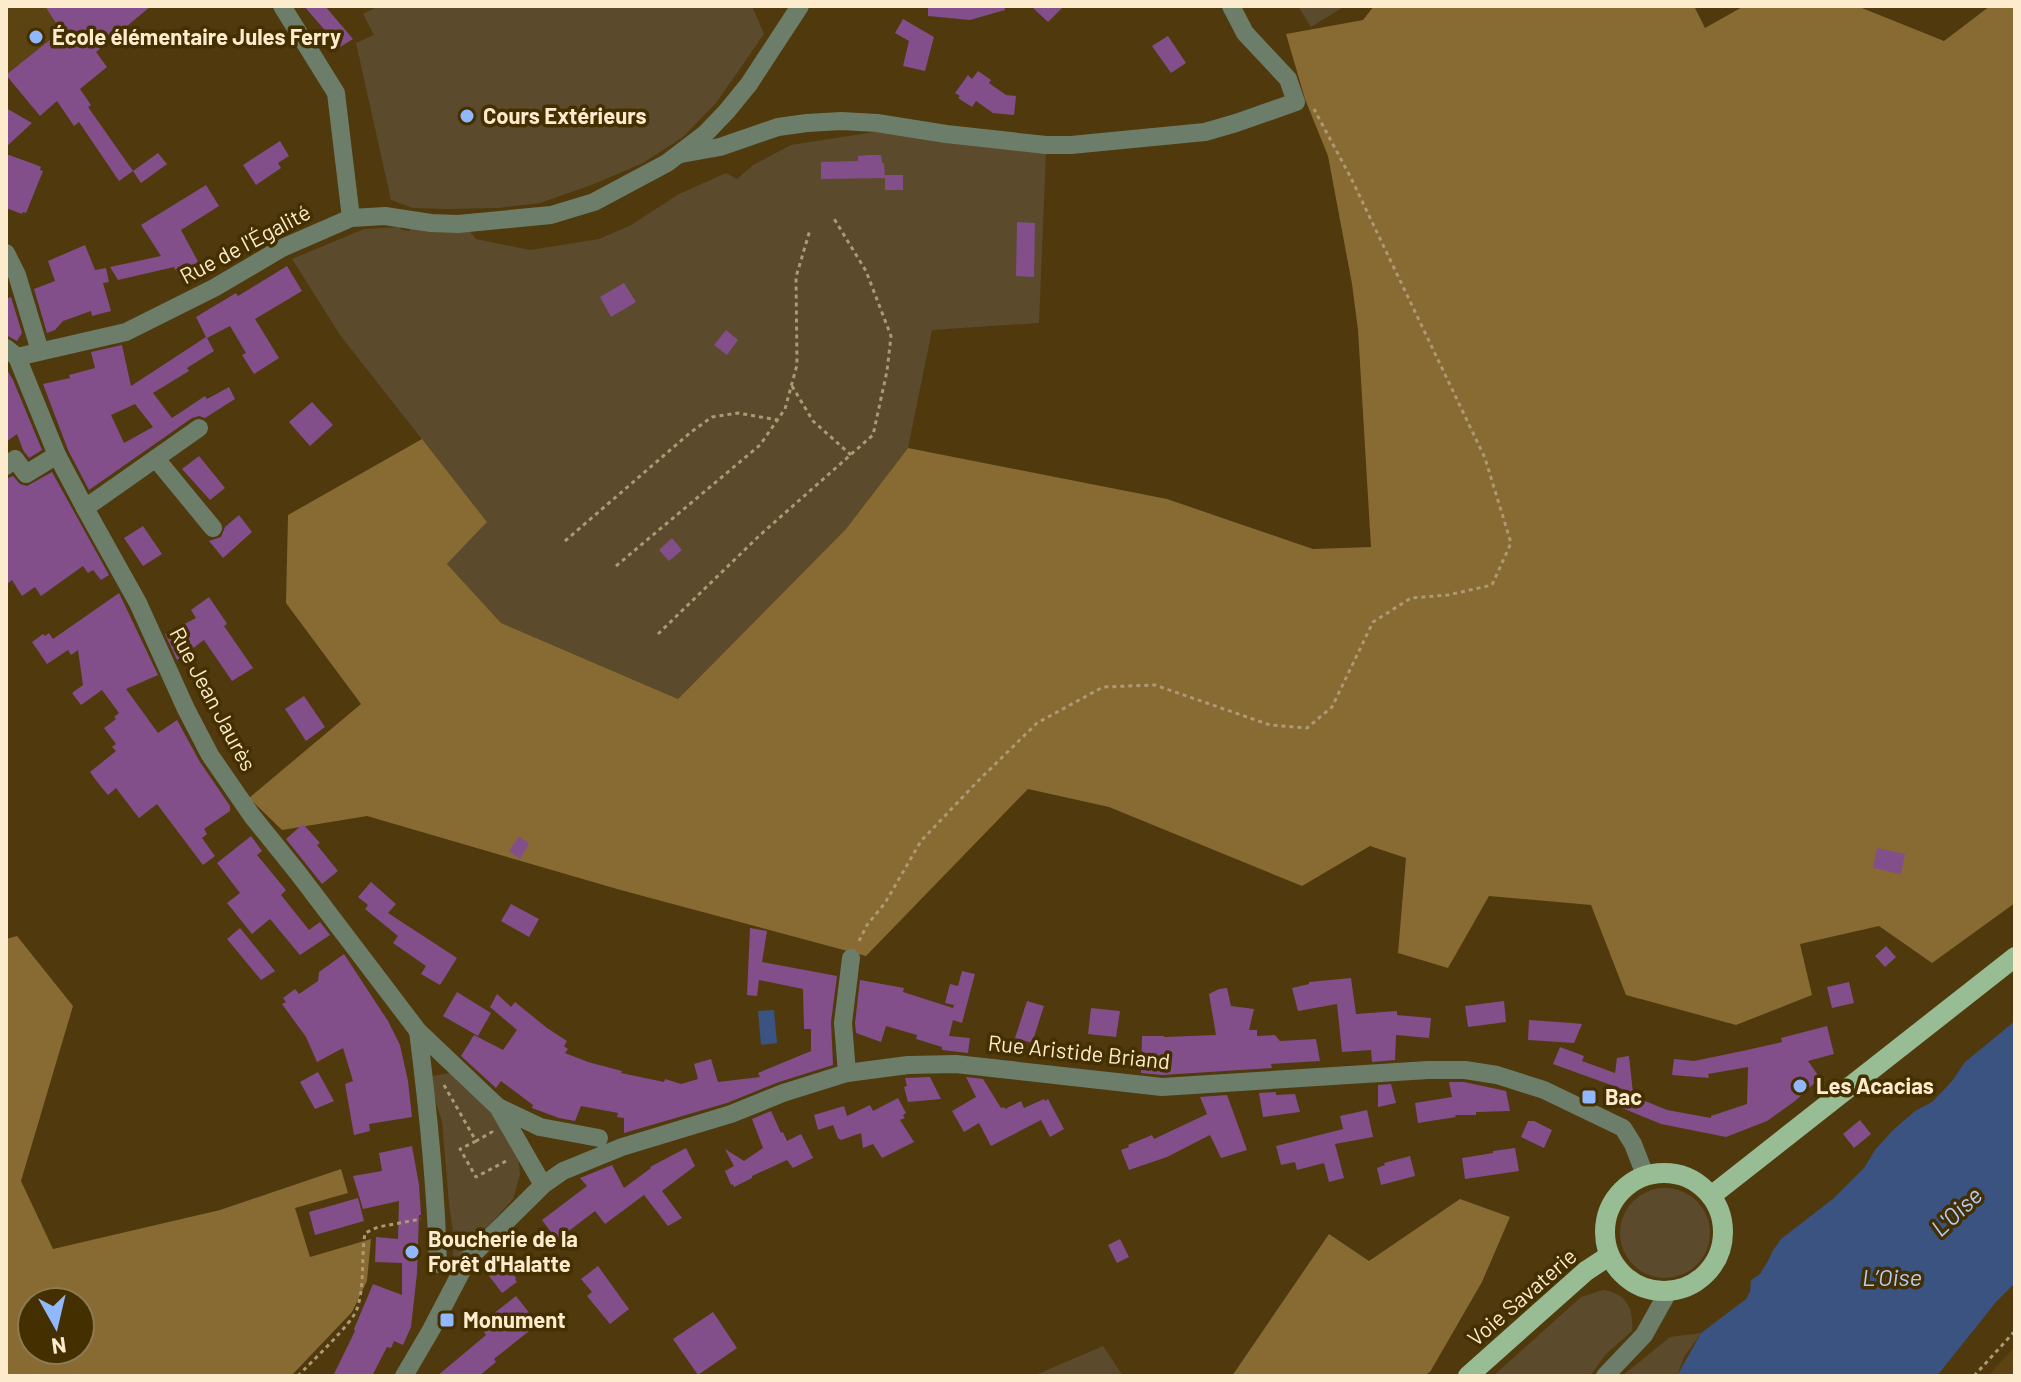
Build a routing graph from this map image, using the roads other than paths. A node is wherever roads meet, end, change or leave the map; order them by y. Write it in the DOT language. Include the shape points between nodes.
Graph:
graph roads {
  1 [pos="282,6"];
  2 [pos="800,6"];
  3 [pos="1231,6"];
  4 [pos="679,154"];
  5 [pos="351,218"];
  6 [pos="6,253"];
  7 [pos="40,351"];
  8 [pos="12,353"];
  9 [pos="199,428"];
  10 [pos="57,455"];
  11 [pos="157,460"];
  12 [pos="6,466"];
  13 [pos="85,508"];
  14 [pos="213,528"];
  15 [pos="2015,957"];
  16 [pos="851,958"];
  17 [pos="418,1031"];
  18 [pos="847,1073"];
  19 [pos="498,1107"];
  20 [pos="599,1138"];
  21 [pos="1645,1175"];
  22 [pos="543,1185"];
  23 [pos="1711,1196"];
  24 [pos="1609,1256"];
  25 [pos="438,1264"];
  26 [pos="1668,1292"];
  27 [pos="404,1376"];
  28 [pos="1468,1376"];
  29 [pos="1605,1376"];
  1 -- 5 [label="street" via="336,93"];
  2 -- 4 [label="street, Rue de l'Égalité" via="738,97"];
  3 -- 4 [label="street" via="1245,33 1288,79 1296,102 1205,132 1071,145 833,121 778,127 720,147"];
  4 -- 5 [label="street, Rue de l'Égalité" via="594,202 551,215 458,224"];
  5 -- 7 [label="street, Rue de l'Égalité" via="282,248 126,332"];
  6 -- 7 [label="street"];
  7 -- 8 [label="street, Rue de l'Égalité"];
  8 -- 10 [label="street, Rue Jean Jaurès"];
  9 -- 11 [label="street"];
  10 -- 12 [label="street" via="26,474 15,459"];
  10 -- 13 [label="street, Rue Jean Jaurès"];
  11 -- 13 [label="street"];
  11 -- 14 [label="street"];
  13 -- 17 [label="street, Rue Jean Jaurès" via="138,603 210,755"];
  15 -- 23 [label="main road"];
  16 -- 18 [label="street" via="843,1023"];
  17 -- 19 [label="street, Rue Jean Jaurès"];
  17 -- 25 [label="street" via="430,1123"];
  18 -- 21 [label="street, Rue Aristide Briand" via="956,1064 1162,1087 1465,1070 1544,1090 1623,1128"];
  18 -- 22 [label="street, Rue Aristide Briand" via="622,1147"];
  19 -- 20 [label="street" via="540,1127"];
  19 -- 22 [label="street"];
  21 -- 23 [label="main road" via="1681,1175"];
  21 -- 24 [label="main road" via="1614,1199 1604,1237"];
  22 -- 27 [label="street, Rue Aristide Briand" via="468,1259"];
  23 -- 26 [label="main road" via="1724,1229 1722,1248 1702,1278"];
  24 -- 26 [label="main road" via="1633,1284"];
  24 -- 28 [label="main road, Voie Savaterie"];
  26 -- 29 [label="street" via="1644,1335"];
}
